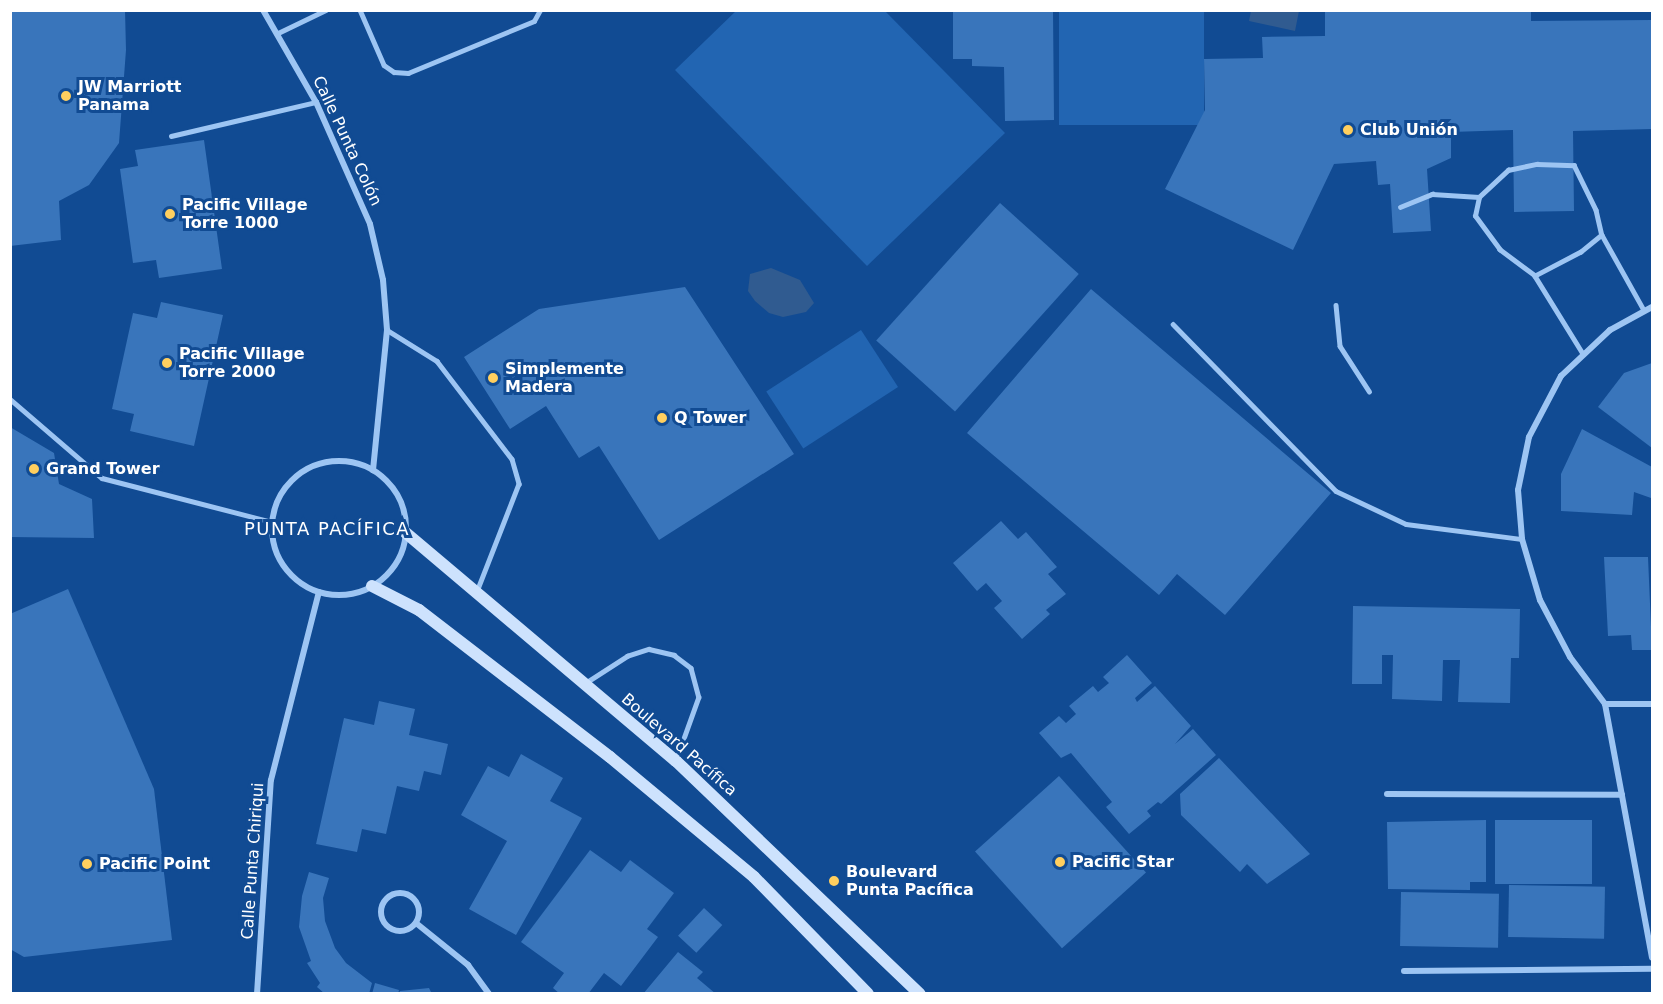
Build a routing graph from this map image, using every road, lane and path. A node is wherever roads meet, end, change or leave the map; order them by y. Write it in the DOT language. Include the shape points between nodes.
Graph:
graph roads {
  1 [pos="263,10"];
  2 [pos="326,10"];
  3 [pos="360,10"];
  4 [pos="540,10"];
  5 [pos="278,33"];
  6 [pos="316,102"];
  7 [pos="171,136"];
  8 [pos="1479,197"];
  9 [pos="1400,207"];
  10 [pos="1602,235"];
  11 [pos="1535,276"];
  12 [pos="1336,304"];
  13 [pos="1653,307"];
  14 [pos="1644,310"];
  15 [pos="1173,324"];
  16 [pos="387,330"];
  17 [pos="1582,352"];
  18 [pos="1369,391"];
  19 [pos="10,399"];
  20 [pos="373,470"];
  21 [pos="272,522"];
  22 [pos="406,533"];
  23 [pos="1522,539"];
  24 [pos="372,586"];
  25 [pos="319,592"];
  26 [pos="476,593"];
  27 [pos="584,684"];
  28 [pos="1605,704"];
  29 [pos="1653,704"];
  30 [pos="676,761"];
  31 [pos="1388,794"];
  32 [pos="1622,795"];
  33 [pos="416,923"];
  34 [pos="1653,958"];
  35 [pos="1653,969"];
  36 [pos="1404,971"];
  37 [pos="257,993"];
  38 [pos="489,993"];
  39 [pos="867,993"];
  40 [pos="920,993"];
  1 -- 5 [label="street, Calle Punta Colón"];
  2 -- 5 [label="lane"];
  3 -- 4 [label="lane" via="384,65 394,72 408,73 534,21"];
  5 -- 6 [label="street, Calle Punta Colón"];
  6 -- 7 [label="lane"];
  6 -- 16 [label="street, Calle Punta Colón" via="370,224"];
  8 -- 9 [label="lane" via="1432,195"];
  8 -- 10 [label="lane" via="1508,170 1537,164 1574,165 1596,210"];
  8 -- 11 [label="lane" via="1475,216 1500,249"];
  10 -- 11 [label="lane" via="1581,252"];
  10 -- 14 [label="lane"];
  11 -- 17 [label="lane"];
  12 -- 18 [label="lane" via="1340,346"];
  13 -- 14 [label="street"];
  14 -- 17 [label="street"];
  15 -- 23 [label="lane" via="1336,491 1406,524"];
  16 -- 20 [label="street, Calle Punta Colón"];
  16 -- 26 [label="lane" via="437,361 512,459 519,484"];
  17 -- 23 [label="street" via="1561,376 1529,437 1518,490"];
  19 -- 21 [label="lane" via="102,478"];
  20 -- 21 [label="street" via="352,462 330,461 308,468 290,482 277,500"];
  20 -- 22 [label="street" via="399,497"];
  21 -- 25 [label="street" via="274,544 283,565 298,582"];
  22 -- 24 [label="street" via="396,564"];
  22 -- 26 [label="street, Boulevard Pacífica"];
  23 -- 28 [label="street" via="1540,600 1570,657"];
  24 -- 25 [label="street" via="355,593"];
  24 -- 39 [label="street" via="419,610 619,764 754,877"];
  25 -- 37 [label="street, Calle Punta Chiriqui" via="271,780"];
  26 -- 27 [label="street, Boulevard Pacífica"];
  27 -- 30 [label="street, Boulevard Pacífica"];
  27 -- 30 [label="lane" via="627,656 649,650 674,655 691,668 699,697"];
  28 -- 29 [label="street"];
  28 -- 32 [label="street"];
  30 -- 40 [label="street, Boulevard Pacífica"];
  31 -- 32 [label="street"];
  32 -- 34 [label="street"];
  33 -- 33 [label="street" via="420,911 415,899 398,892 386,898 381,910 388,926 406,930"];
  33 -- 38 [label="street" via="468,965"];
  35 -- 36 [label="street"];
}
